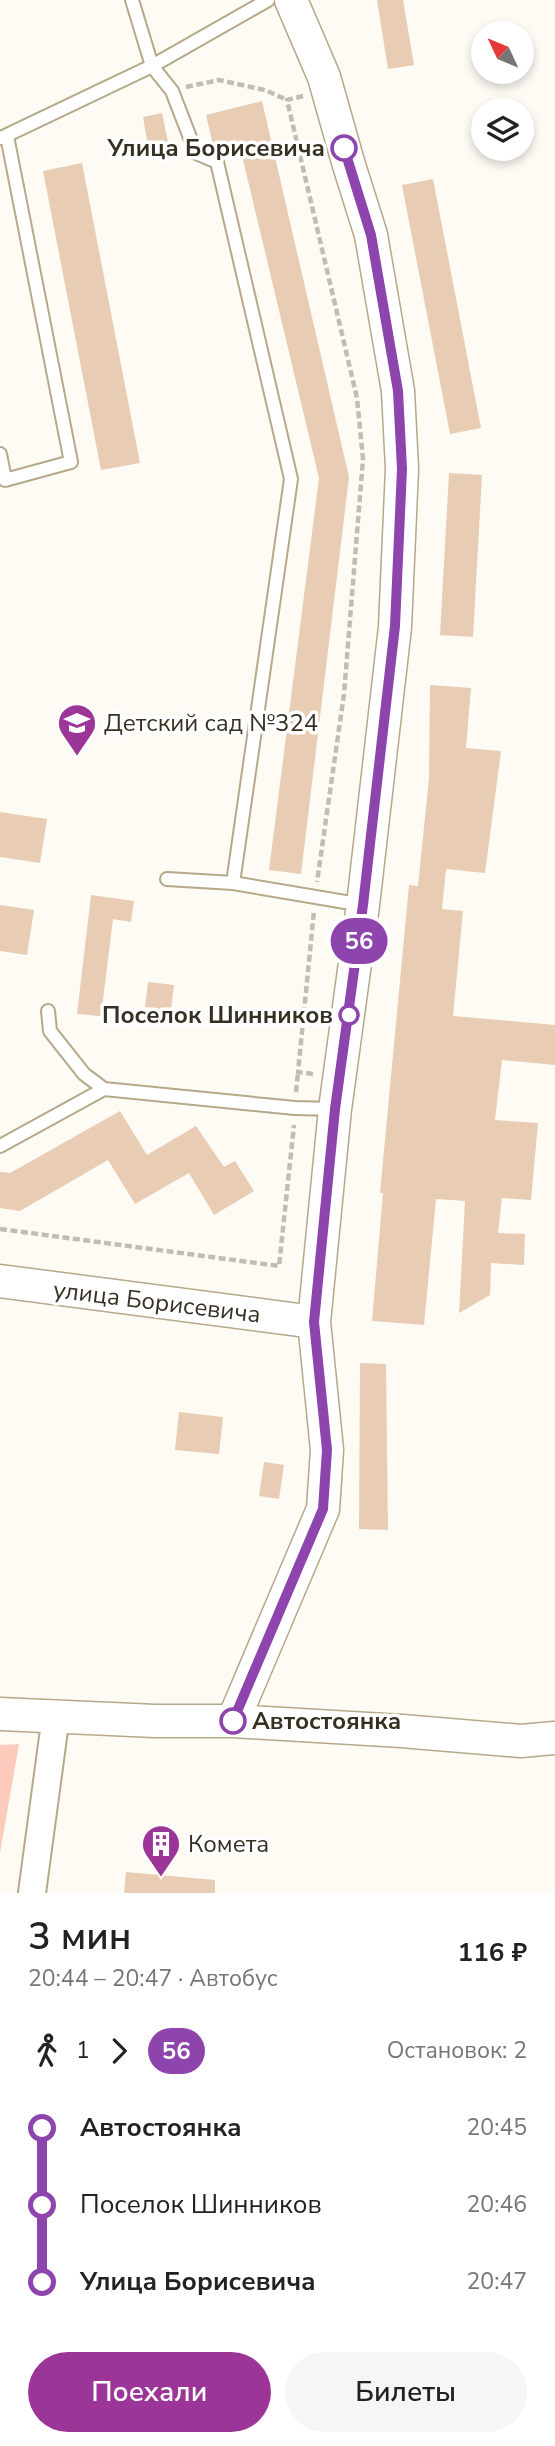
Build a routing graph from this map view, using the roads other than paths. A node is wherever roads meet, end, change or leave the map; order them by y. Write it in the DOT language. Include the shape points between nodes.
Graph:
graph roads {
  1 [pos="132,0"];
  2 [pos="268,0"];
  3 [pos="291,0"];
  4 [pos="152,66"];
  5 [pos="4,137"];
  6 [pos="0,454"];
  7 [pos="167,880"];
  8 [pos="233,883"];
  9 [pos="363,905"];
  10 [pos="48,1011"];
  11 [pos="104,1089"];
  12 [pos="335,1109"];
  13 [pos="0,1146"];
  14 [pos="0,1282"];
  15 [pos="314,1322"];
  16 [pos="0,1714"];
  17 [pos="56,1715"];
  18 [pos="233,1721"];
  19 [pos="555,1738"];
  20 [pos="32,1893"];
  1 -- 4 [label="lane"];
  2 -- 4 [label="lane"];
  3 -- 9 [label="street" via="324,77 371,235 398,391 402,469 395,626"];
  4 -- 5 [label="lane"];
  4 -- 8 [label="lane" via="172,90 196,153 217,162 291,479"];
  5 -- 6 [label="lane" via="71,462 5,480"];
  7 -- 8 [label="lane"];
  8 -- 9 [label="lane"];
  9 -- 12 [label="street"];
  10 -- 11 [label="lane" via="50,1031 84,1074"];
  11 -- 12 [label="lane"];
  11 -- 13 [label="lane"];
  12 -- 15 [label="street"];
  14 -- 15 [label="street, улица Борисевича"];
  15 -- 18 [label="street" via="327,1450 323,1509"];
  16 -- 17 [label="street"];
  17 -- 18 [label="street"];
  17 -- 20 [label="street"];
  18 -- 19 [label="street" via="522,1741"];
}
